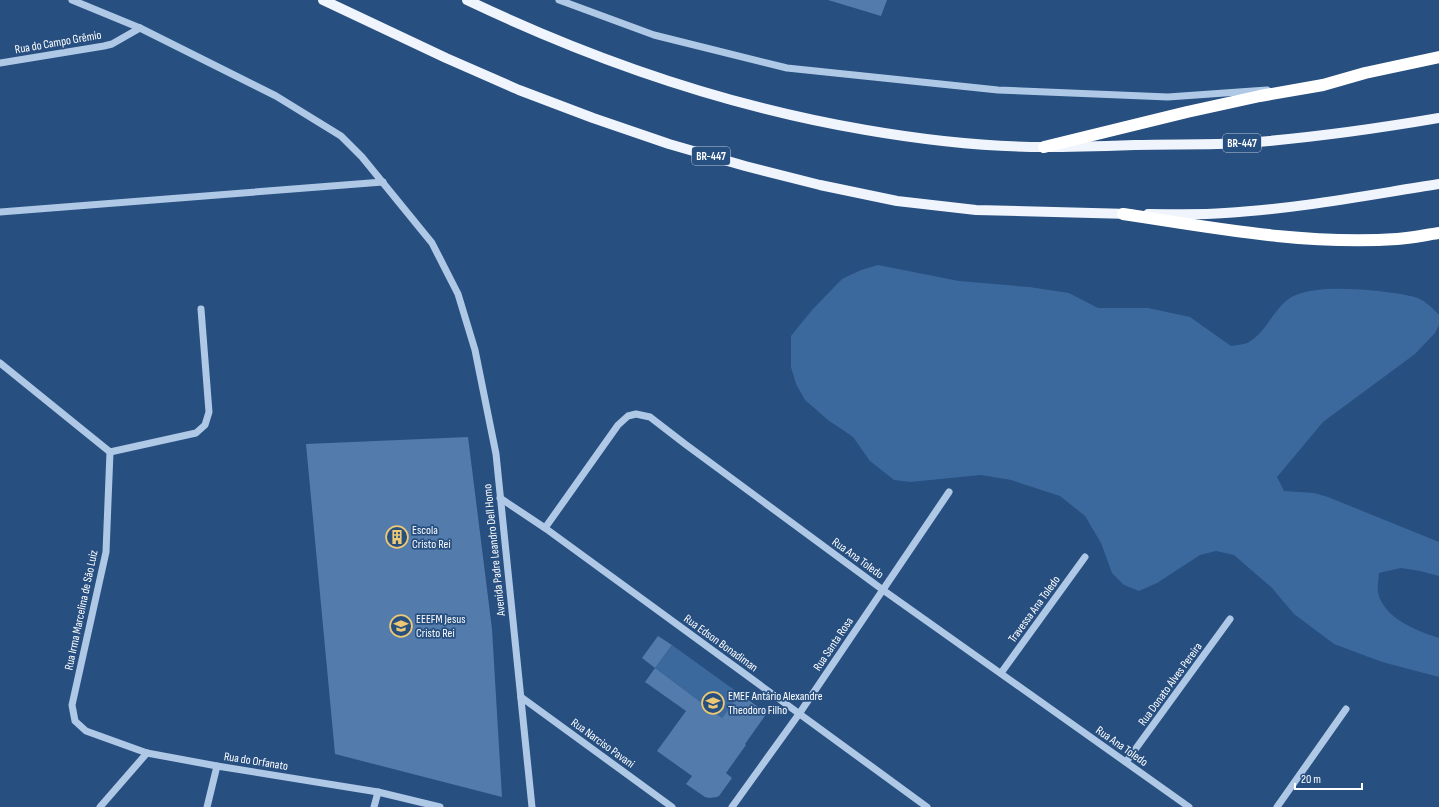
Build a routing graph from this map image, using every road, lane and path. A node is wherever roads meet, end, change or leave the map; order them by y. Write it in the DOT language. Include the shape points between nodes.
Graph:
graph roads {
  1 [pos="72,0"];
  2 [pos="323,0"];
  3 [pos="467,0"];
  4 [pos="559,0"];
  5 [pos="140,28"];
  6 [pos="1439,57"];
  7 [pos="0,63"];
  8 [pos="1323,85"];
  9 [pos="1439,118"];
  10 [pos="1044,147"];
  11 [pos="383,182"];
  12 [pos="1439,184"];
  13 [pos="0,212"];
  14 [pos="1123,214"];
  15 [pos="1439,233"];
  16 [pos="201,309"];
  17 [pos="0,363"];
  18 [pos="110,452"];
  19 [pos="949,492"];
  20 [pos="500,498"];
  21 [pos="545,528"];
  22 [pos="1085,557"];
  23 [pos="883,590"];
  24 [pos="1230,620"];
  25 [pos="1001,673"];
  26 [pos="521,698"];
  27 [pos="1346,709"];
  28 [pos="799,714"];
  29 [pos="75,721"];
  30 [pos="147,753"];
  31 [pos="1126,762"];
  32 [pos="217,766"];
  33 [pos="378,792"];
  34 [pos="100,807"];
  35 [pos="207,807"];
  36 [pos="374,807"];
  37 [pos="440,807"];
  38 [pos="532,807"];
  39 [pos="672,807"];
  40 [pos="732,807"];
  41 [pos="927,807"];
  42 [pos="1190,807"];
  43 [pos="1277,807"];
  1 -- 5 [label="street, Avenida Padre Leandro Dell Homo"];
  2 -- 14 [label="main road, BR-447" via="519,90 668,144 745,166 897,201 976,210"];
  3 -- 10 [label="main road, BR-447" via="558,41 623,66 756,107 859,129 922,138"];
  4 -- 8 [label="street" via="654,35 787,68 998,90 1168,97"];
  5 -- 7 [label="street, Rua do Campo Grêmio" via="108,45"];
  5 -- 11 [label="street, Avenida Padre Leandro Dell Homo" via="276,96 341,136 362,156"];
  6 -- 8 [label="highway"];
  8 -- 10 [label="highway" via="1187,112"];
  9 -- 10 [label="main road, BR-447" via="1387,127 1244,143"];
  11 -- 13 [label="street"];
  11 -- 20 [label="street, Avenida Padre Leandro Dell Homo" via="432,243 458,294 475,350 496,454"];
  12 -- 14 [label="main road, BR-447" via="1340,200 1239,212"];
  14 -- 15 [label="highway" via="1301,239 1398,239"];
  16 -- 18 [label="street" via="209,412 205,425 196,433"];
  17 -- 18 [label="street"];
  18 -- 29 [label="street, Rua Irma Marcelina de São Luiz" via="106,552 72,705"];
  19 -- 23 [label="street, Rua Santa Rosa"];
  20 -- 21 [label="street, Rua Edson Bonadiman"];
  20 -- 26 [label="street, Avenida Padre Leandro Dell Homo"];
  21 -- 23 [label="street, Rua Ana Toledo" via="618,425 628,416 636,414 650,417"];
  21 -- 28 [label="street, Rua Edson Bonadiman"];
  22 -- 25 [label="street, Travessa Ana Toledo"];
  23 -- 25 [label="street, Rua Ana Toledo"];
  23 -- 28 [label="street, Rua Santa Rosa"];
  24 -- 31 [label="street, Rua Donato Alves Pereira"];
  25 -- 31 [label="street, Rua Ana Toledo"];
  26 -- 38 [label="street, Avenida Padre Leandro Dell Homo"];
  26 -- 39 [label="street, Rua Narciso Pavani"];
  27 -- 43 [label="street"];
  28 -- 40 [label="street, Rua Santa Rosa"];
  28 -- 41 [label="street, Rua Edson Bonadiman"];
  29 -- 30 [label="street, Rua do Orfanato" via="86,731"];
  30 -- 32 [label="street, Rua do Orfanato"];
  30 -- 34 [label="street"];
  31 -- 42 [label="street, Rua Ana Toledo"];
  32 -- 33 [label="street, Rua do Orfanato"];
  32 -- 35 [label="street"];
  33 -- 36 [label="street"];
  33 -- 37 [label="street, Rua do Orfanato"];
}
